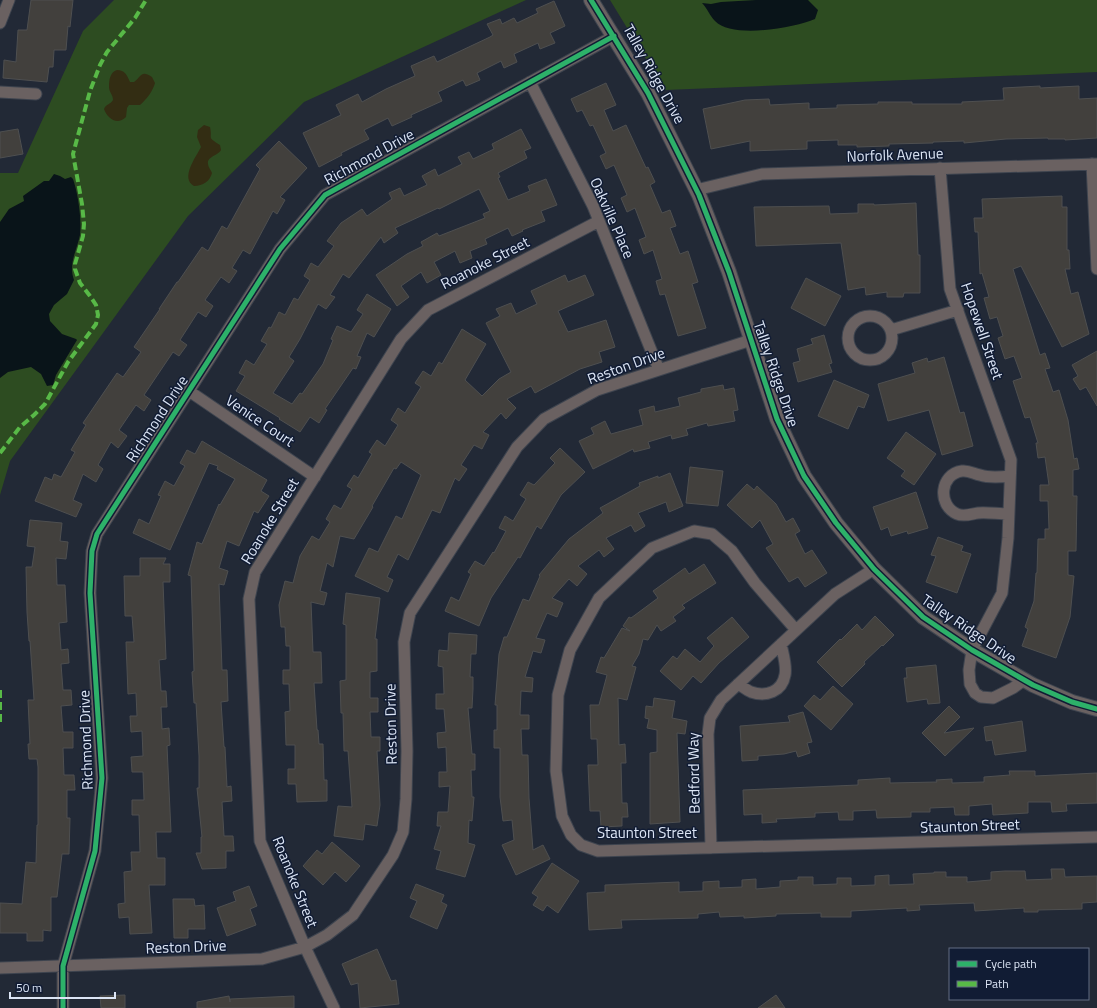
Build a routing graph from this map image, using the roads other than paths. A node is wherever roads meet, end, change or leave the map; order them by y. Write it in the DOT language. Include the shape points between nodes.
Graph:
graph roads {
  1 [pos="9,0"];
  2 [pos="591,0"];
  3 [pos="0,23"];
  4 [pos="614,36"];
  5 [pos="530,82"];
  6 [pos="0,92"];
  7 [pos="36,94"];
  8 [pos="1094,164"];
  9 [pos="940,168"];
  10 [pos="696,190"];
  11 [pos="599,221"];
  12 [pos="1097,269"];
  13 [pos="958,310"];
  14 [pos="891,330"];
  15 [pos="751,340"];
  16 [pos="659,370"];
  17 [pos="189,391"];
  18 [pos="1010,476"];
  19 [pos="315,477"];
  20 [pos="1008,514"];
  21 [pos="874,569"];
  22 [pos="796,630"];
  23 [pos="781,644"];
  24 [pos="972,650"];
  25 [pos="1024,680"];
  26 [pos="738,684"];
  27 [pos="1097,709"];
  28 [pos="1097,837"];
  29 [pos="711,848"];
  30 [pos="305,947"];
  31 [pos="63,966"];
  32 [pos="0,968"];
  33 [pos="63,1008"];
  34 [pos="334,1008"];
  1 -- 3 [label="street"];
  2 -- 4 [label="street, Talley Ridge Drive"];
  4 -- 5 [label="street, Richmond Drive"];
  4 -- 10 [label="street, Talley Ridge Drive" via="648,93"];
  5 -- 11 [label="street, Oakville Place"];
  5 -- 17 [label="street, Richmond Drive" via="325,195 280,249"];
  6 -- 7 [label="street"];
  8 -- 9 [label="street, Norfolk Avenue"];
  8 -- 12 [label="street"];
  9 -- 10 [label="street, Norfolk Avenue" via="762,174"];
  9 -- 13 [label="street, Hopewell Street" via="950,289"];
  10 -- 15 [label="street, Talley Ridge Drive" via="729,272"];
  11 -- 16 [label="street, Oakville Place"];
  11 -- 19 [label="street, Roanoke Street" via="428,310 401,339"];
  13 -- 14 [label="street"];
  13 -- 18 [label="street, Hopewell Street" via="1011,460"];
  14 -- 14 [label="street" via="891,346 881,358 859,358 849,346 848,332 851,325 862,317 876,316"];
  15 -- 16 [label="street, Reston Drive"];
  15 -- 21 [label="street, Talley Ridge Drive" via="776,419 804,476 836,523"];
  16 -- 30 [label="street, Reston Drive" via="597,390 544,419 517,447 410,613 404,642 407,751 403,832 393,855 353,915 327,935"];
  17 -- 19 [label="street, Venice Court"];
  17 -- 31 [label="street, Richmond Drive" via="97,534 92,551 90,593 102,778 95,851"];
  18 -- 20 [label="street, Hopewell Street"];
  18 -- 20 [label="street" via="980,476 962,471 953,474 943,491 944,501 950,510 958,515"];
  19 -- 30 [label="street, Roanoke Street" via="255,572 249,599 260,841"];
  20 -- 24 [label="street, Hopewell Street" via="1002,593"];
  21 -- 22 [label="street, Bedford Way" via="836,594"];
  21 -- 24 [label="street, Talley Ridge Drive" via="923,617"];
  22 -- 23 [label="street, Bedford Way"];
  22 -- 29 [label="street, Staunton Street" via="755,583 732,551 712,534 694,531 652,548 599,598 570,650 558,695 556,771 562,816 570,835 581,845 598,851"];
  23 -- 26 [label="street, Bedford Way"];
  23 -- 26 [label="street" via="786,675 775,692 750,692"];
  24 -- 25 [label="street, Talley Ridge Drive"];
  24 -- 25 [label="street, Talley Ridge Drive" via="970,684 981,698 1001,695"];
  25 -- 27 [label="street, Talley Ridge Drive" via="1072,702"];
  26 -- 29 [label="street, Bedford Way" via="721,700 710,718 708,734"];
  28 -- 29 [label="street, Staunton Street"];
  30 -- 31 [label="street, Reston Drive" via="262,959"];
  30 -- 34 [label="street, Roanoke Street"];
  31 -- 32 [label="street, Reston Drive"];
  31 -- 33 [label="street, Richmond Drive"];
}
